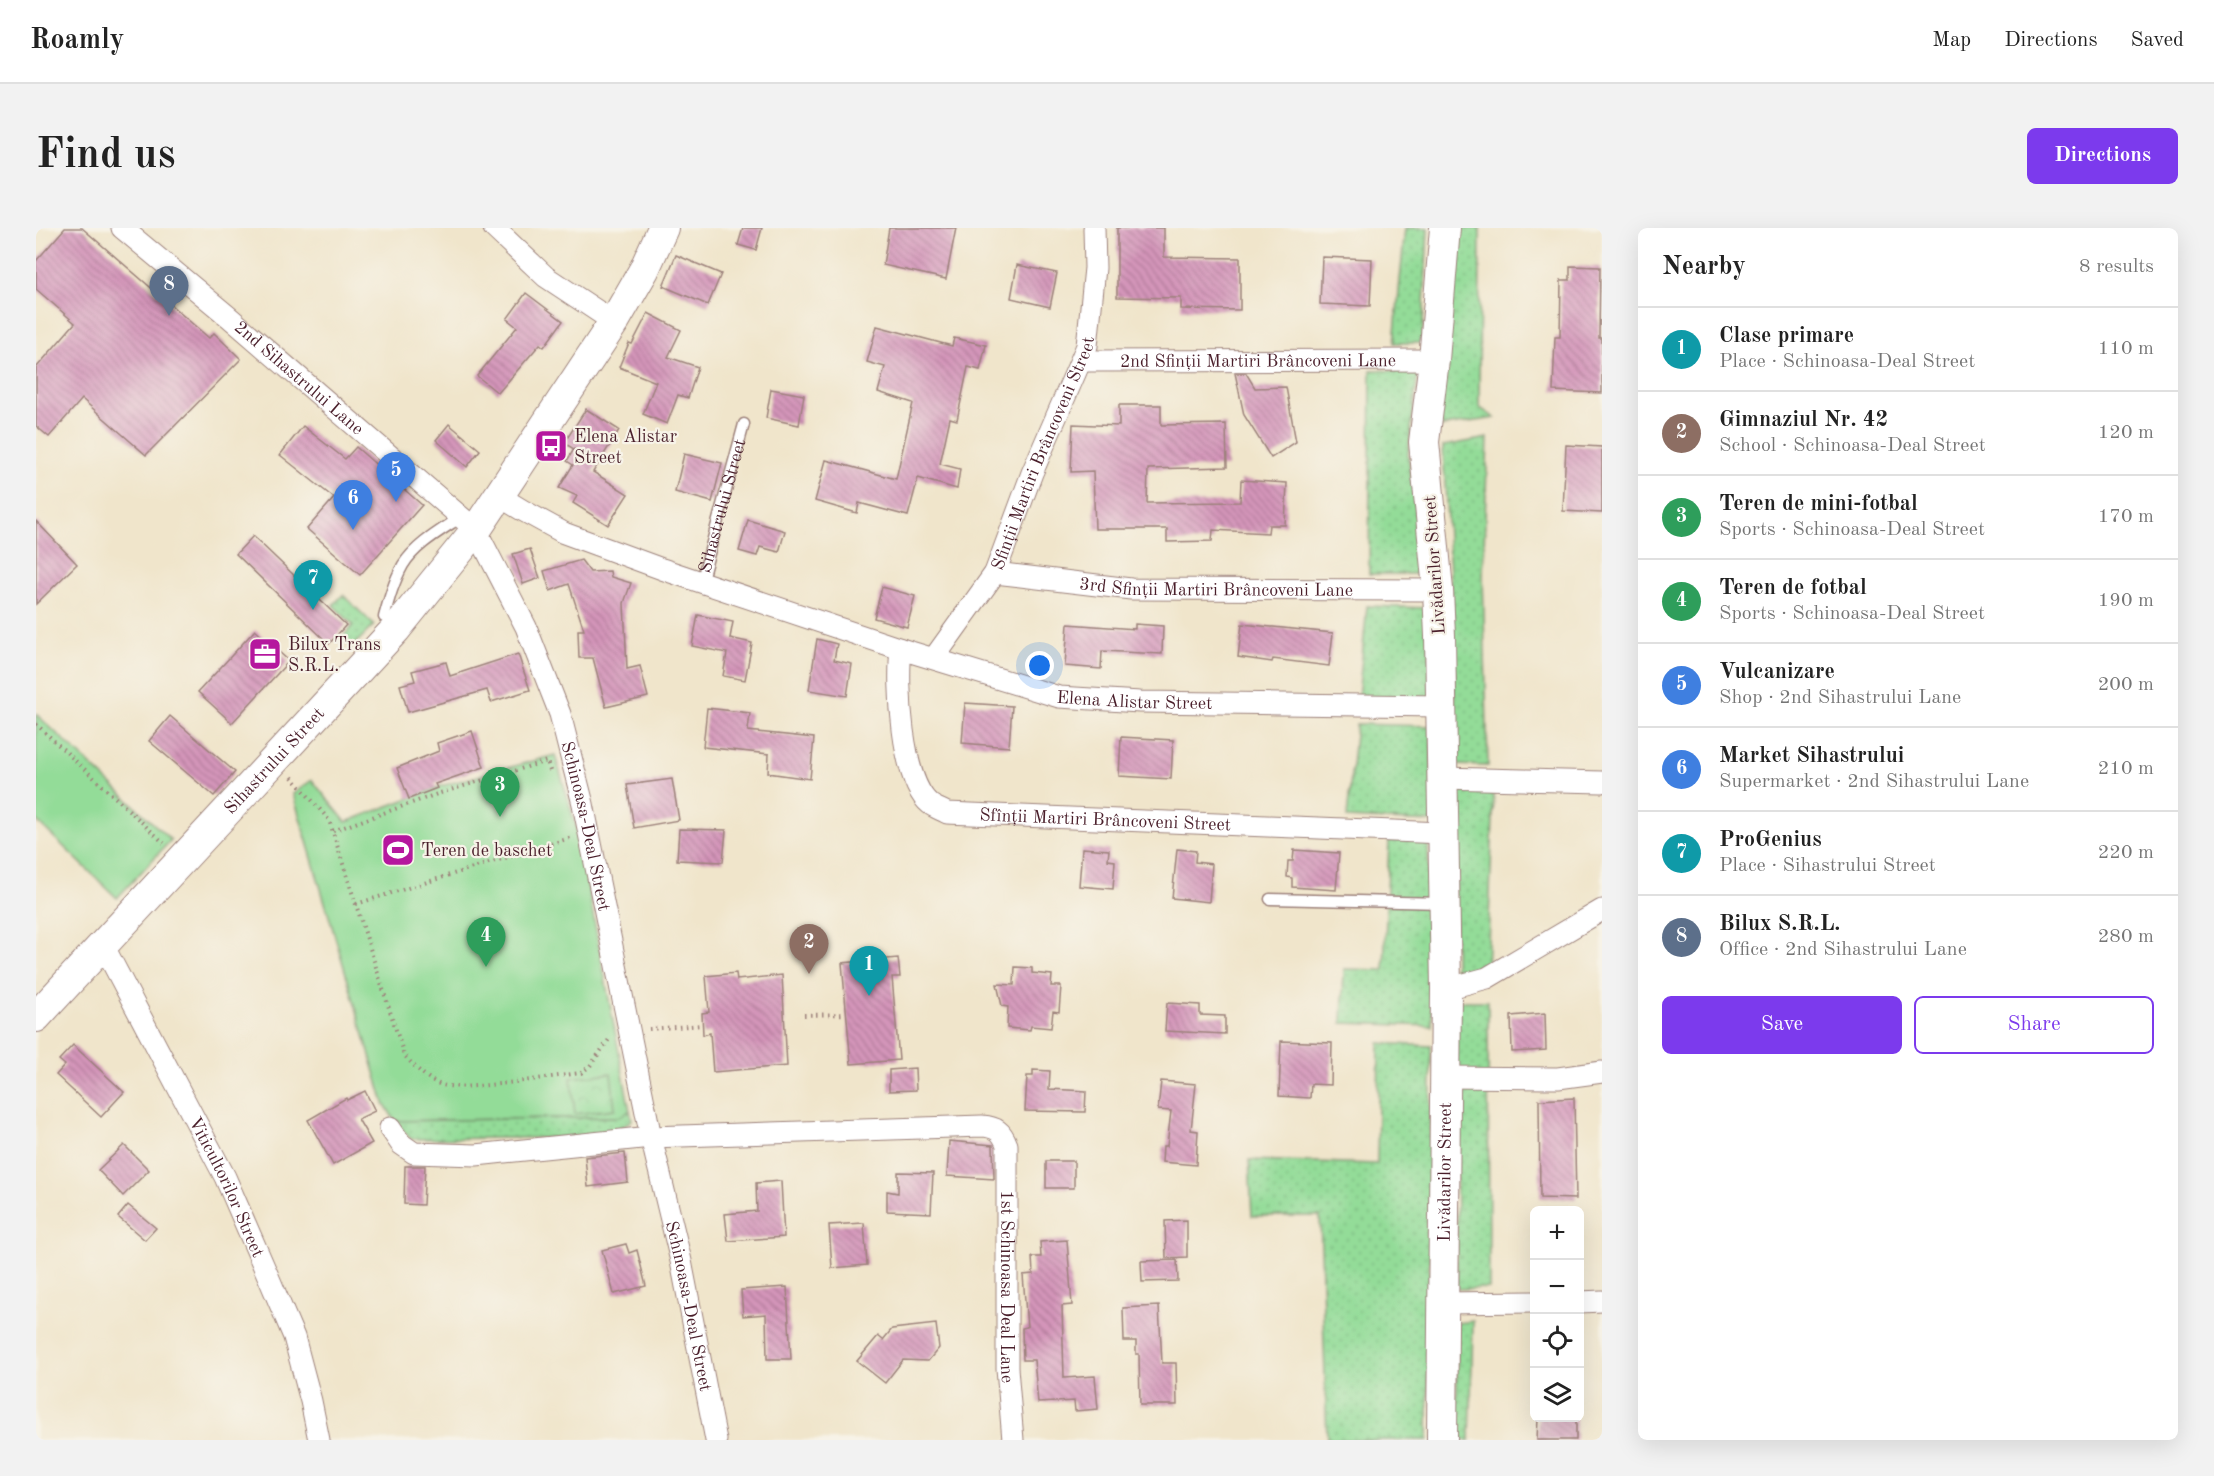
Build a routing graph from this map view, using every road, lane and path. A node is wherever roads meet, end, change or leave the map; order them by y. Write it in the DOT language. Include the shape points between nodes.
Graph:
graph roads {
  1 [pos="122,228"];
  2 [pos="494,228"];
  3 [pos="663,228"];
  4 [pos="1094,228"];
  5 [pos="1445,228"];
  6 [pos="614,322"];
  7 [pos="1434,360"];
  8 [pos="1082,361"];
  9 [pos="744,424"];
  10 [pos="500,495"];
  11 [pos="468,524"];
  12 [pos="995,573"];
  13 [pos="701,583"];
  14 [pos="1438,590"];
  15 [pos="384,617"];
  16 [pos="901,649"];
  17 [pos="934,658"];
  18 [pos="1441,706"];
  19 [pos="36,724"];
  20 [pos="276,758"];
  21 [pos="547,761"];
  22 [pos="1442,778"];
  23 [pos="1602,782"];
  24 [pos="333,831"];
  25 [pos="1443,832"];
  26 [pos="570,838"];
  27 [pos="182,860"];
  28 [pos="1269,899"];
  29 [pos="356,903"];
  30 [pos="1444,903"];
  31 [pos="1602,910"];
  32 [pos="103,945"];
  33 [pos="1446,989"];
  34 [pos="847,1014"];
  35 [pos="804,1016"];
  36 [pos="36,1017"];
  37 [pos="703,1025"];
  38 [pos="642,1030"];
  39 [pos="615,1031"];
  40 [pos="1602,1072"];
  41 [pos="1444,1077"];
  42 [pos="390,1128"];
  43 [pos="651,1137"];
  44 [pos="1602,1301"];
  45 [pos="1530,1302"];
  46 [pos="1584,1302"];
  47 [pos="1443,1303"];
  48 [pos="319,1440"];
  49 [pos="717,1440"];
  50 [pos="1013,1440"];
  51 [pos="1442,1440"];
  1 -- 11 [label="street, 2nd Sihastrului Lane"];
  2 -- 6 [label="street" via="546,277"];
  3 -- 6 [label="street, Sihastrului Street"];
  4 -- 8 [label="street, Sfinții Martiri Brâncoveni Street" via="1088,346"];
  5 -- 7 [label="street, Livădarilor Street"];
  6 -- 10 [label="street, Sihastrului Street"];
  7 -- 8 [label="street, 2nd Sfinții Martiri Brâncoveni Lane"];
  7 -- 14 [label="street, Livădarilor Street" via="1424,442"];
  8 -- 12 [label="street, Sfinții Martiri Brâncoveni Street" via="1032,473"];
  9 -- 13 [label="lane, Sihastrului Street"];
  10 -- 11 [label="street, Sihastrului Street"];
  10 -- 13 [label="street, Sihastrului Street" via="564,533"];
  11 -- 15 [label="lane" via="424,543 405,562"];
  11 -- 20 [label="street, Sihastrului Street" via="396,629"];
  11 -- 43 [label="street, Schinoasa-Deal Street" via="526,627 560,714 584,804"];
  12 -- 14 [label="street, 3rd Sfinții Martiri Brâncoveni Lane" via="1131,588"];
  12 -- 17 [label="street, Sfinții Martiri Brâncoveni Street"];
  13 -- 16 [label="street, Elena Alistar Street"];
  14 -- 18 [label="street, Livădarilor Street"];
  16 -- 17 [label="street, Elena Alistar Street"];
  16 -- 25 [label="street, Sfînții Martiri Brâncoveni Street" via="900,706 908,757 930,804 947,813"];
  17 -- 18 [label="street, Elena Alistar Street" via="1059,697 1140,702"];
  18 -- 22 [label="street, Livădarilor Street"];
  19 -- 27 [label="path"];
  20 -- 24 [label="path" via="330,820"];
  20 -- 27 [label="street, Sihastrului Street"];
  21 -- 24 [label="path"];
  22 -- 23 [label="street"];
  22 -- 25 [label="street, Livădarilor Street"];
  24 -- 29 [label="path"];
  25 -- 30 [label="street, Livădarilor Street"];
  26 -- 29 [label="path"];
  27 -- 32 [label="street, Sihastrului Street"];
  28 -- 30 [label="lane"];
  29 -- 39 [label="path" via="404,1055 422,1074 441,1085 465,1087 581,1073"];
  30 -- 33 [label="street, Livădarilor Street"];
  31 -- 33 [label="street" via="1487,978"];
  32 -- 36 [label="street, Sihastrului Street"];
  32 -- 48 [label="street, Viticultorilor Street" via="225,1177 294,1337"];
  33 -- 41 [label="street, Livădarilor Street"];
  34 -- 35 [label="path"];
  37 -- 38 [label="path"];
  40 -- 41 [label="street" via="1558,1078"];
  41 -- 47 [label="street, Livădarilor Street"];
  42 -- 43 [label="street" via="401,1144 414,1153 476,1155"];
  43 -- 49 [label="street, Schinoasa-Deal Street"];
  43 -- 50 [label="street, 1st Schinoasa Deal Lane" via="982,1126 994,1127 1004,1135 1007,1368"];
  44 -- 46 [label="street"];
  45 -- 47 [label="street"];
  47 -- 51 [label="street, Livădarilor Street"];
}
